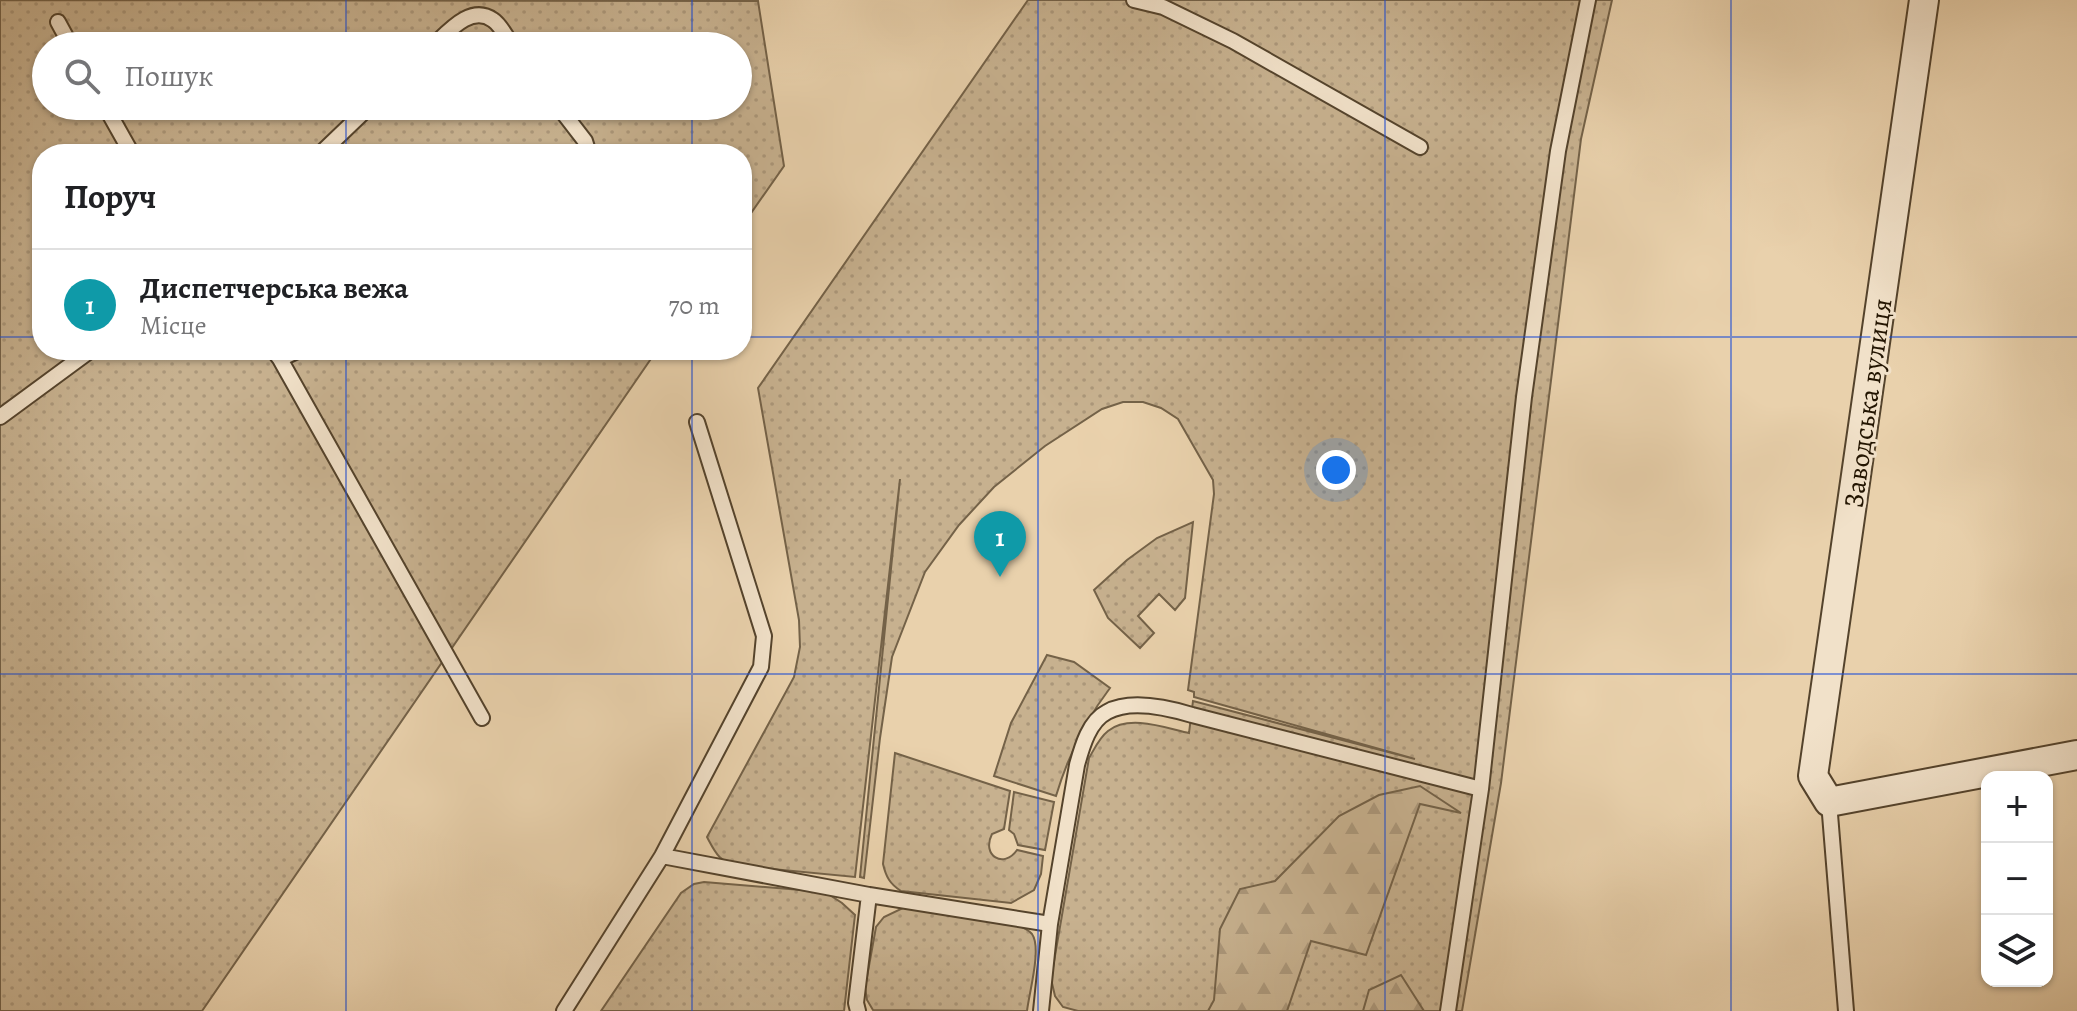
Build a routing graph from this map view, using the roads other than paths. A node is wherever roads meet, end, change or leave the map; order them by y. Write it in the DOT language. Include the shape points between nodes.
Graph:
graph roads {
  1 [pos="1134,0"];
  2 [pos="1588,0"];
  3 [pos="1924,0"];
  4 [pos="58,22"];
  5 [pos="63,32"];
  6 [pos="448,32"];
  7 [pos="502,32"];
  8 [pos="113,120"];
  9 [pos="355,120"];
  10 [pos="569,120"];
  11 [pos="126,144"];
  12 [pos="330,144"];
  13 [pos="586,144"];
  14 [pos="1420,147"];
  15 [pos="77,360"];
  16 [pos="279,360"];
  17 [pos="0,417"];
  18 [pos="697,422"];
  19 [pos="482,718"];
  20 [pos="2077,755"];
  21 [pos="1481,789"];
  22 [pos="1829,802"];
  23 [pos="662,856"];
  24 [pos="869,895"];
  25 [pos="1050,924"];
  26 [pos="564,1011"];
  27 [pos="858,1011"];
  28 [pos="1041,1011"];
  29 [pos="1448,1011"];
  30 [pos="1846,1011"];
  1 -- 14 [label="lane" via="1163,7 1233,41"];
  2 -- 21 [label="lane" via="1558,151 1524,397"];
  3 -- 22 [label="street, Заводська вулиця" via="1813,776"];
  4 -- 5 [label="lane"];
  6 -- 7 [label="lane" via="475,15 493,20"];
  8 -- 11 [label="lane"];
  9 -- 12 [label="lane"];
  10 -- 13 [label="lane"];
  15 -- 17 [label="lane"];
  16 -- 19 [label="lane"];
  18 -- 23 [label="lane" via="764,636 761,667"];
  20 -- 22 [label="street"];
  21 -- 25 [label="lane" via="1169,708 1126,706 1105,712 1091,729 1077,765"];
  21 -- 29 [label="lane"];
  22 -- 30 [label="lane"];
  23 -- 24 [label="lane"];
  23 -- 26 [label="lane"];
  24 -- 25 [label="lane"];
  24 -- 27 [label="lane"];
  25 -- 28 [label="lane"];
}
